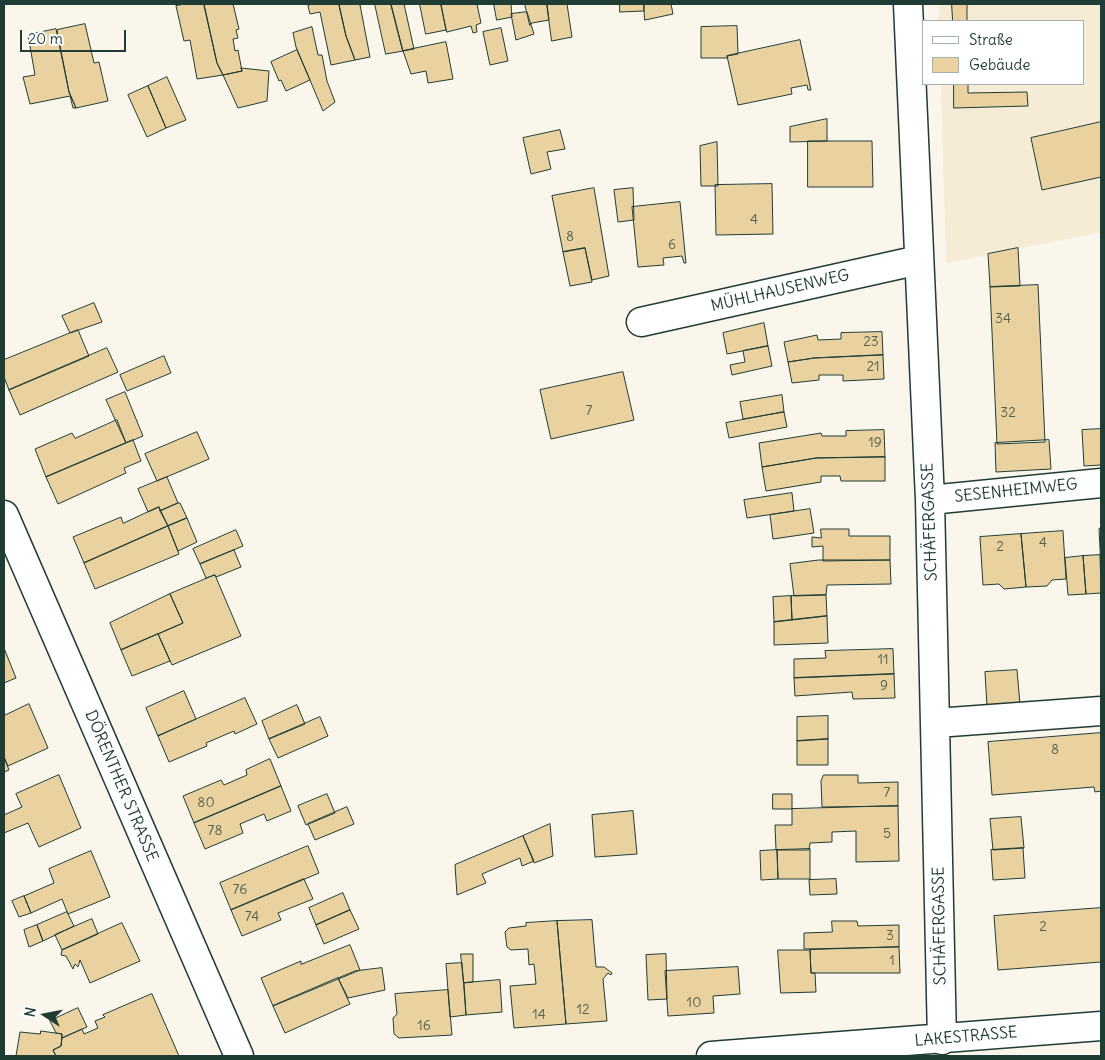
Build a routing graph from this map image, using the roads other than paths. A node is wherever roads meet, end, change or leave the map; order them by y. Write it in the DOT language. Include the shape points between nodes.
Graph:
graph roads {
  1 [pos="908,4"];
  2 [pos="919,260"];
  3 [pos="641,322"];
  4 [pos="1101,483"];
  5 [pos="930,500"];
  6 [pos="4,515"];
  7 [pos="1101,710"];
  8 [pos="936,723"];
  9 [pos="1101,1026"];
  10 [pos="942,1040"];
  11 [pos="828,1052"];
  12 [pos="239,1056"];
  13 [pos="711,1056"];
  1 -- 2 [label="street, SCHÄFERGASSE"];
  2 -- 3 [label="street, MÜHLHAUSENWEG"];
  2 -- 5 [label="street, SCHÄFERGASSE"];
  4 -- 5 [label="street, SESENHEIMWEG"];
  5 -- 8 [label="street, SCHÄFERGASSE"];
  6 -- 12 [label="street, DÖRENTHER STRASSE"];
  7 -- 8 [label="street"];
  8 -- 10 [label="street, SCHÄFERGASSE"];
  9 -- 10 [label="street, LAKESTRASSE"];
  10 -- 11 [label="street, LAKESTRASSE"];
  11 -- 13 [label="street, LAKESTRASSE"];
}
